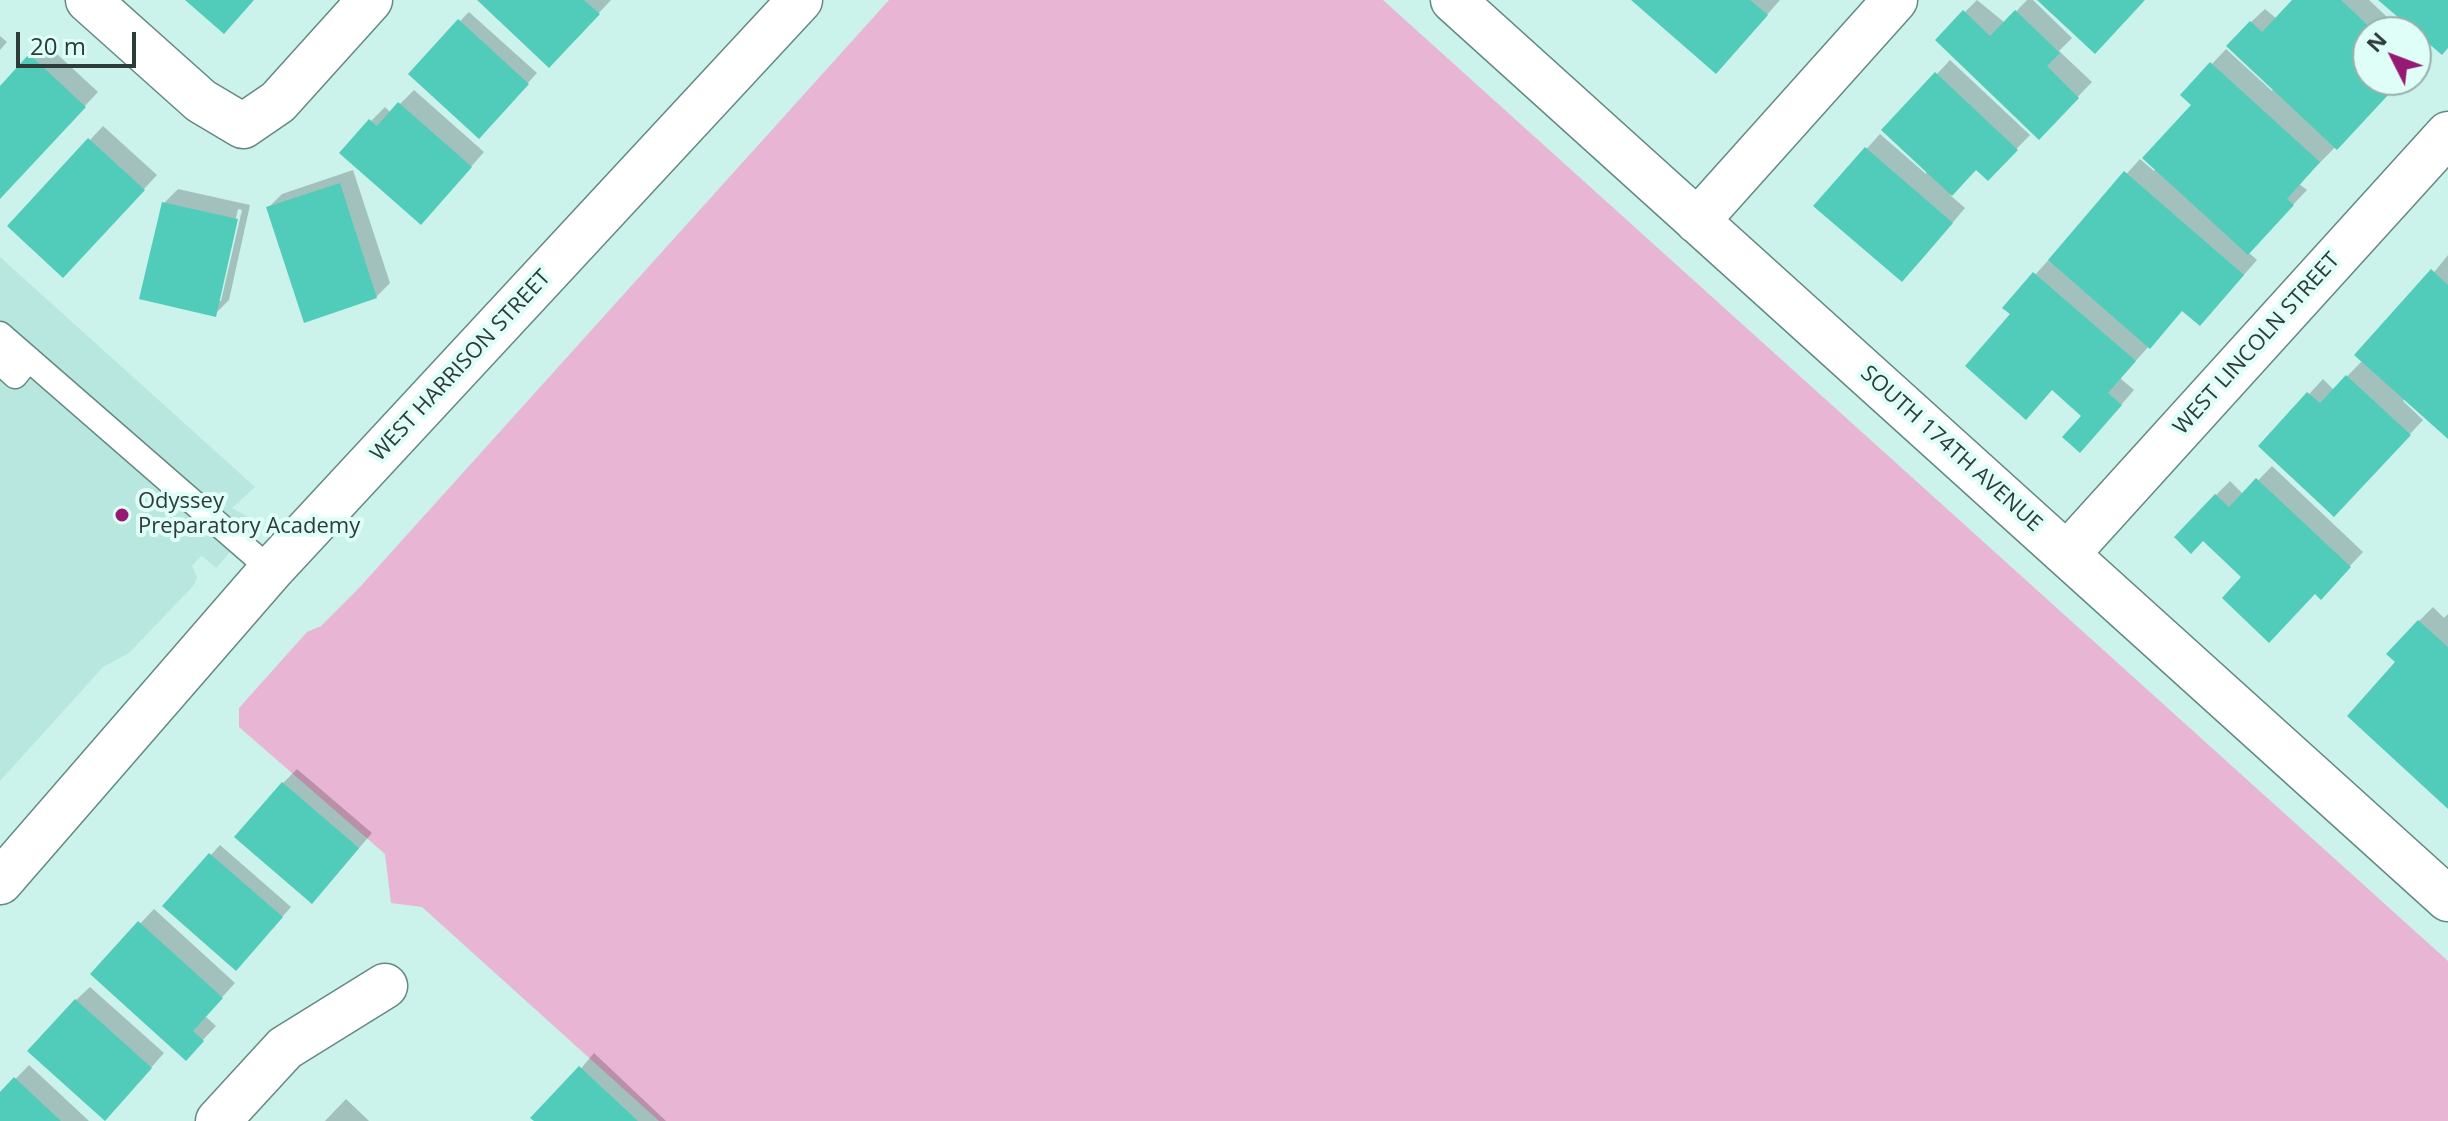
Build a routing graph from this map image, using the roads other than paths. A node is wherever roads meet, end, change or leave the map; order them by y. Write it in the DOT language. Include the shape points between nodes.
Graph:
graph roads {
  1 [pos="88,0"];
  2 [pos="370,0"];
  3 [pos="800,0"];
  4 [pos="1453,0"];
  5 [pos="1895,0"];
  6 [pos="2448,134"];
  7 [pos="1697,221"];
  8 [pos="0,334"];
  9 [pos="29,359"];
  10 [pos="0,362"];
  11 [pos="2067,554"];
  12 [pos="271,570"];
  13 [pos="0,882"];
  14 [pos="2448,899"];
  15 [pos="385,986"];
  16 [pos="218,1121"];
  1 -- 2 [label="street" via="201,101 243,126 278,102"];
  3 -- 12 [label="street, WEST HARRISON STREET"];
  4 -- 7 [label="street, SOUTH 174TH AVENUE"];
  5 -- 7 [label="street"];
  6 -- 11 [label="street, WEST LINCOLN STREET"];
  7 -- 11 [label="street, SOUTH 174TH AVENUE"];
  8 -- 9 [label="lane"];
  9 -- 10 [label="lane" via="15,376"];
  9 -- 12 [label="lane"];
  11 -- 14 [label="street, SOUTH 174TH AVENUE"];
  12 -- 13 [label="street, WEST HARRISON STREET"];
  15 -- 16 [label="street" via="285,1048"];
}
